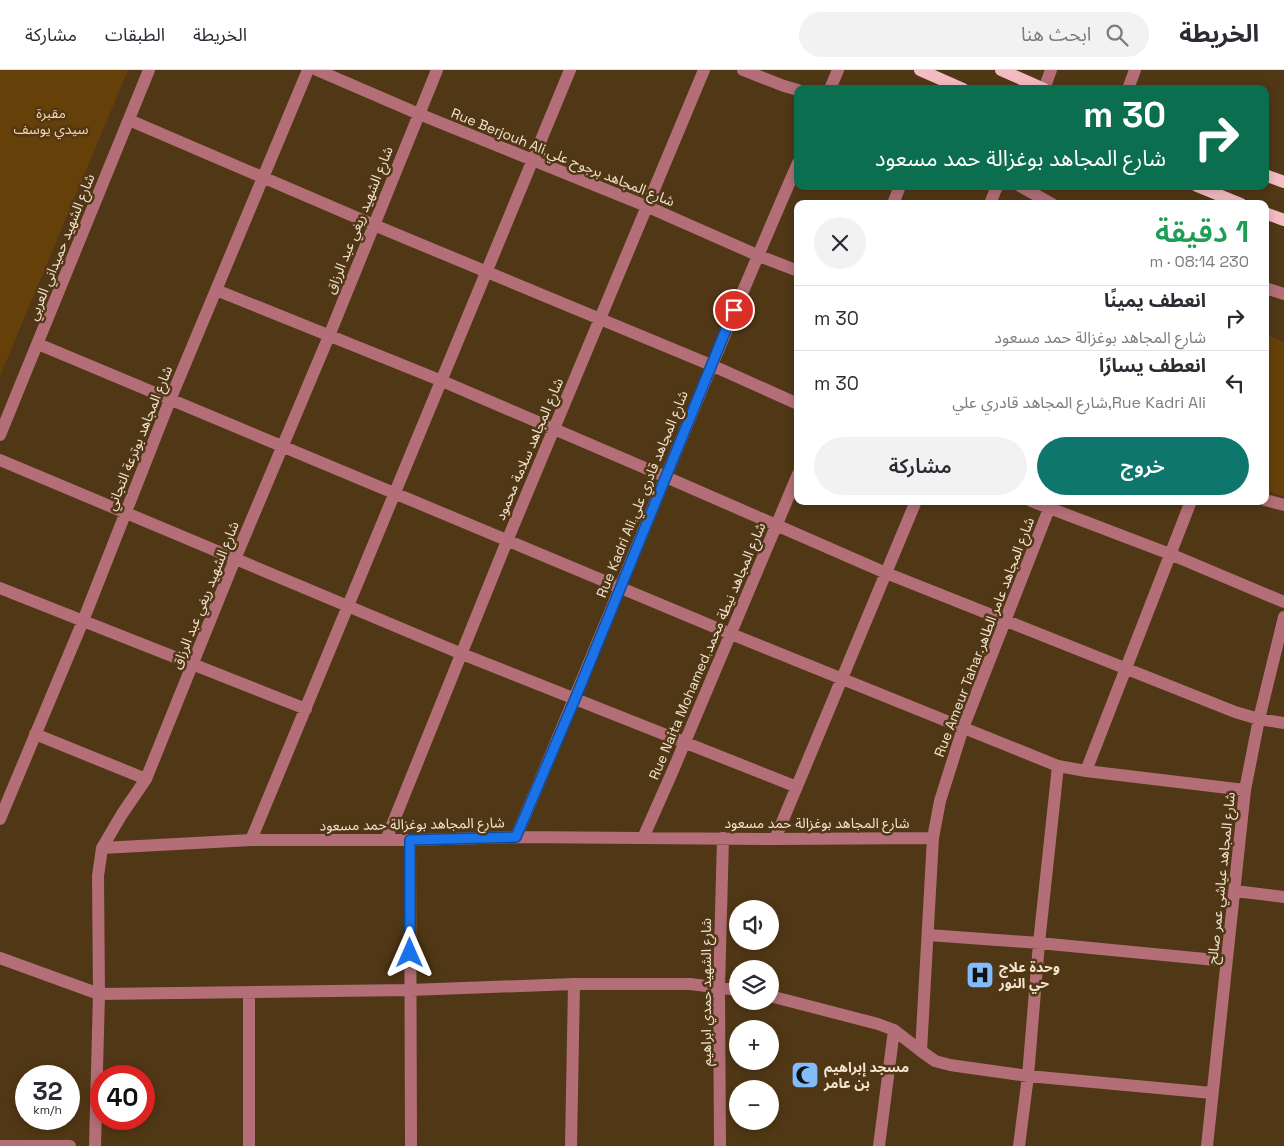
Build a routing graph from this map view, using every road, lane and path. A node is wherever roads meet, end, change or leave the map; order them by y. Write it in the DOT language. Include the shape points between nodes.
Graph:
graph roads {
  1 [pos="150,70"];
  2 [pos="308,70"];
  3 [pos="317,70"];
  4 [pos="437,70"];
  5 [pos="570,70"];
  6 [pos="704,70"];
  7 [pos="743,70"];
  8 [pos="838,70"];
  9 [pos="920,70"];
  10 [pos="1001,70"];
  11 [pos="1051,70"];
  12 [pos="1135,70"];
  13 [pos="832,85"];
  14 [pos="954,85"];
  15 [pos="1035,85"];
  16 [pos="1045,85"];
  17 [pos="1129,85"];
  18 [pos="794,89"];
  19 [pos="419,114"];
  20 [pos="130,120"];
  21 [pos="532,160"];
  22 [pos="794,172"];
  23 [pos="1269,176"];
  24 [pos="263,177"];
  25 [pos="1284,182"];
  26 [pos="1027,190"];
  27 [pos="1207,190"];
  28 [pos="1045,200"];
  29 [pos="1230,200"];
  30 [pos="646,206"];
  31 [pos="1269,214"];
  32 [pos="1284,220"];
  33 [pos="374,225"];
  34 [pos="757,255"];
  35 [pos="794,269"];
  36 [pos="486,272"];
  37 [pos="1269,289"];
  38 [pos="216,290"];
  39 [pos="1284,294"];
  40 [pos="600,318"];
  41 [pos="329,336"];
  42 [pos="38,344"];
  43 [pos="711,365"];
  44 [pos="442,381"];
  45 [pos="170,400"];
  46 [pos="794,402"];
  47 [pos="554,429"];
  48 [pos="0,435"];
  49 [pos="282,447"];
  50 [pos="0,460"];
  51 [pos="666,477"];
  52 [pos="794,483"];
  53 [pos="394,494"];
  54 [pos="1269,501"];
  55 [pos="914,505"];
  56 [pos="1051,505"];
  57 [pos="1188,505"];
  58 [pos="1284,505"];
  59 [pos="125,513"];
  60 [pos="776,526"];
  61 [pos="507,541"];
  62 [pos="1170,554"];
  63 [pos="235,559"];
  64 [pos="886,573"];
  65 [pos="0,588"];
  66 [pos="620,588"];
  67 [pos="1284,602"];
  68 [pos="348,605"];
  69 [pos="1284,617"];
  70 [pos="1006,620"];
  71 [pos="83,621"];
  72 [pos="730,634"];
  73 [pos="462,654"];
  74 [pos="193,664"];
  75 [pos="1126,669"];
  76 [pos="841,679"];
  77 [pos="575,699"];
  78 [pos="306,709"];
  79 [pos="1259,719"];
  80 [pos="1284,723"];
  81 [pos="963,728"];
  82 [pos="35,734"];
  83 [pos="684,743"];
  84 [pos="1058,766"];
  85 [pos="1086,771"];
  86 [pos="146,779"];
  87 [pos="797,787"];
  88 [pos="1245,790"];
  89 [pos="0,819"];
  90 [pos="516,837"];
  91 [pos="643,838"];
  92 [pos="723,838"];
  93 [pos="933,838"];
  94 [pos="775,839"];
  95 [pos="251,840"];
  96 [pos="386,840"];
  97 [pos="410,840"];
  98 [pos="102,848"];
  99 [pos="1235,891"];
  100 [pos="1284,897"];
  101 [pos="928,935"];
  102 [pos="1039,943"];
  103 [pos="0,958"];
  104 [pos="1226,961"];
  105 [pos="574,984"];
  106 [pos="719,988"];
  107 [pos="729,989"];
  108 [pos="410,990"];
  109 [pos="249,992"];
  110 [pos="99,994"];
  111 [pos="779,998"];
  112 [pos="894,1030"];
  113 [pos="920,1051"];
  114 [pos="1028,1076"];
  115 [pos="1212,1092"];
  116 [pos="0,1146"];
  117 [pos="70,1146"];
  118 [pos="95,1146"];
  119 [pos="248,1146"];
  120 [pos="411,1146"];
  121 [pos="571,1146"];
  122 [pos="720,1146"];
  123 [pos="879,1146"];
  124 [pos="1019,1146"];
  125 [pos="1207,1146"];
  1 -- 20 [label="street, شارع الشهيد حميداني العربي"];
  2 -- 24 [label="street, شارع المجاهد بوترعة التجاني"];
  3 -- 19 [label="street, Rue Berjouh Ali,شارع المجاهد برجوح علي"];
  4 -- 19 [label="street, شارع الشهيد ريغي عبد الرزاق"];
  5 -- 21 [label="street"];
  6 -- 30 [label="street, شارع المجاهد سلامة محمود"];
  7 -- 18 [label="street"];
  8 -- 13 [label="street"];
  9 -- 14 [label="main road"];
  10 -- 15 [label="main road"];
  11 -- 16 [label="street"];
  12 -- 17 [label="street"];
  19 -- 21 [label="street, Rue Berjouh Ali,شارع المجاهد برجوح علي"];
  19 -- 33 [label="street, شارع الشهيد ريغي عبد الرزاق"];
  20 -- 24 [label="street"];
  20 -- 42 [label="street, شارع الشهيد حميداني العربي"];
  21 -- 30 [label="street, Rue Berjouh Ali,شارع المجاهد برجوح علي"];
  21 -- 36 [label="street"];
  22 -- 34 [label="street, Rue Kadri Ali,شارع المجاهد قادري علي"];
  23 -- 25 [label="main road"];
  24 -- 33 [label="street"];
  24 -- 38 [label="street, شارع المجاهد بوترعة التجاني"];
  26 -- 28 [label="street"];
  27 -- 29 [label="main road"];
  30 -- 34 [label="street, Rue Berjouh Ali,شارع المجاهد برجوح علي"];
  30 -- 40 [label="street, شارع المجاهد سلامة محمود"];
  31 -- 32 [label="main road"];
  33 -- 36 [label="street"];
  33 -- 41 [label="street, شارع الشهيد ريغي عبد الرزاق"];
  34 -- 35 [label="street, Rue Berjouh Ali,شارع المجاهد برجوح علي"];
  34 -- 43 [label="street, Rue Kadri Ali,شارع المجاهد قادري علي"];
  36 -- 40 [label="street"];
  36 -- 44 [label="street"];
  37 -- 39 [label="street"];
  38 -- 41 [label="street"];
  38 -- 45 [label="street, شارع المجاهد بوترعة التجاني"];
  40 -- 43 [label="street"];
  40 -- 47 [label="street, شارع المجاهد سلامة محمود"];
  41 -- 44 [label="street"];
  41 -- 49 [label="street, شارع الشهيد ريغي عبد الرزاق"];
  42 -- 45 [label="street"];
  42 -- 48 [label="street, شارع الشهيد حميداني العربي"];
  43 -- 46 [label="street"];
  43 -- 51 [label="street, Rue Kadri Ali,شارع المجاهد قادري علي"];
  44 -- 47 [label="street"];
  44 -- 53 [label="street"];
  45 -- 49 [label="street"];
  45 -- 59 [label="street, شارع المجاهد بوترعة التجاني"];
  47 -- 51 [label="street"];
  47 -- 61 [label="street, شارع المجاهد سلامة محمود"];
  49 -- 53 [label="street"];
  49 -- 63 [label="street, شارع الشهيد ريغي عبد الرزاق"];
  50 -- 59 [label="street"];
  51 -- 60 [label="street"];
  51 -- 66 [label="street, Rue Kadri Ali,شارع المجاهد قادري علي"];
  52 -- 60 [label="street, Rue Naita Mohamed,شارع المجاهد نيطة محمد"];
  53 -- 61 [label="street"];
  53 -- 68 [label="street"];
  54 -- 58 [label="street"];
  55 -- 64 [label="street"];
  56 -- 62 [label="street"];
  56 -- 70 [label="street, Rue Ameur Tahar,شارع المجاهد عامر الطاهر"];
  57 -- 62 [label="street"];
  59 -- 63 [label="street"];
  59 -- 71 [label="street, شارع المجاهد بوترعة التجاني"];
  60 -- 64 [label="street"];
  60 -- 72 [label="street, Rue Naita Mohamed,شارع المجاهد نيطة محمد"];
  61 -- 66 [label="street"];
  61 -- 73 [label="street, شارع المجاهد سلامة محمود"];
  62 -- 67 [label="street"];
  62 -- 75 [label="street"];
  63 -- 68 [label="street"];
  63 -- 74 [label="street, شارع الشهيد ريغي عبد الرزاق"];
  64 -- 70 [label="street"];
  64 -- 76 [label="street"];
  65 -- 71 [label="street"];
  66 -- 72 [label="street"];
  66 -- 77 [label="street, Rue Kadri Ali,شارع المجاهد قادري علي"];
  68 -- 73 [label="street"];
  68 -- 78 [label="street"];
  69 -- 79 [label="street, شارع المجاهد عياشي عمر صالح"];
  70 -- 75 [label="street"];
  70 -- 81 [label="street, Rue Ameur Tahar,شارع المجاهد عامر الطاهر"];
  71 -- 74 [label="street"];
  71 -- 82 [label="street, شارع المجاهد بوترعة التجاني"];
  72 -- 76 [label="street"];
  72 -- 83 [label="street, Rue Naita Mohamed,شارع المجاهد نيطة محمد"];
  73 -- 77 [label="street"];
  73 -- 96 [label="street, شارع المجاهد سلامة محمود"];
  74 -- 78 [label="street"];
  74 -- 86 [label="street, شارع الشهيد ريغي عبد الرزاق"];
  75 -- 79 [label="street"];
  75 -- 85 [label="street"];
  76 -- 81 [label="street"];
  76 -- 87 [label="street"];
  77 -- 83 [label="street"];
  77 -- 90 [label="street, Rue Kadri Ali,شارع المجاهد قادري علي"];
  78 -- 95 [label="street"];
  79 -- 80 [label="street"];
  79 -- 88 [label="street, شارع المجاهد عياشي عمر صالح"];
  81 -- 84 [label="street"];
  81 -- 93 [label="street, Rue Ameur Tahar,شارع المجاهد عامر الطاهر" via="940,801"];
  82 -- 86 [label="street"];
  82 -- 89 [label="street, شارع المجاهد بوترعة التجاني"];
  83 -- 87 [label="street"];
  83 -- 91 [label="street, Rue Naita Mohamed,شارع المجاهد نيطة محمد"];
  84 -- 85 [label="street"];
  84 -- 102 [label="street"];
  85 -- 88 [label="street"];
  86 -- 98 [label="street, شارع الشهيد ريغي عبد الرزاق"];
  87 -- 94 [label="street"];
  88 -- 99 [label="street, شارع المجاهد عياشي عمر صالح"];
  90 -- 91 [label="street, شارع المجاهد بوغزالة حمد مسعود"];
  90 -- 97 [label="street, شارع المجاهد بوغزالة حمد مسعود"];
  91 -- 92 [label="street, شارع المجاهد بوغزالة حمد مسعود"];
  92 -- 94 [label="street, شارع المجاهد بوغزالة حمد مسعود"];
  92 -- 106 [label="street, شارع الشهيد حمدي ابراهيم"];
  93 -- 94 [label="street, شارع المجاهد بوغزالة حمد مسعود"];
  93 -- 101 [label="street, Rue Ameur Tahar,شارع المجاهد عامر الطاهر"];
  95 -- 96 [label="street, شارع المجاهد بوغزالة حمد مسعود"];
  95 -- 98 [label="street, شارع المجاهد بوغزالة حمد مسعود"];
  96 -- 97 [label="street, شارع المجاهد بوغزالة حمد مسعود"];
  97 -- 108 [label="street"];
  98 -- 110 [label="street, شارع الشهيد ريغي عبد الرزاق" via="98,876"];
  99 -- 100 [label="street"];
  99 -- 104 [label="street, شارع المجاهد عياشي عمر صالح"];
  101 -- 102 [label="street"];
  101 -- 113 [label="street, Rue Ameur Tahar,شارع المجاهد عامر الطاهر"];
  102 -- 104 [label="street"];
  102 -- 114 [label="street"];
  103 -- 110 [label="street"];
  104 -- 115 [label="street, شارع المجاهد عياشي عمر صالح"];
  105 -- 106 [label="street" via="690,984"];
  105 -- 108 [label="street"];
  105 -- 121 [label="street"];
  106 -- 107 [label="street"];
  106 -- 122 [label="street, شارع الشهيد حمدي ابراهيم"];
  108 -- 109 [label="street"];
  108 -- 120 [label="street"];
  109 -- 110 [label="street"];
  109 -- 119 [label="street"];
  110 -- 118 [label="street, شارع الشهيد ريغي عبد الرزاق"];
  111 -- 112 [label="street"];
  112 -- 113 [label="street"];
  112 -- 123 [label="street"];
  113 -- 114 [label="street" via="935,1061 950,1065"];
  114 -- 115 [label="street"];
  114 -- 124 [label="street"];
  115 -- 125 [label="street, شارع المجاهد عياشي عمر صالح"];
  116 -- 117 [label="street"];
}
